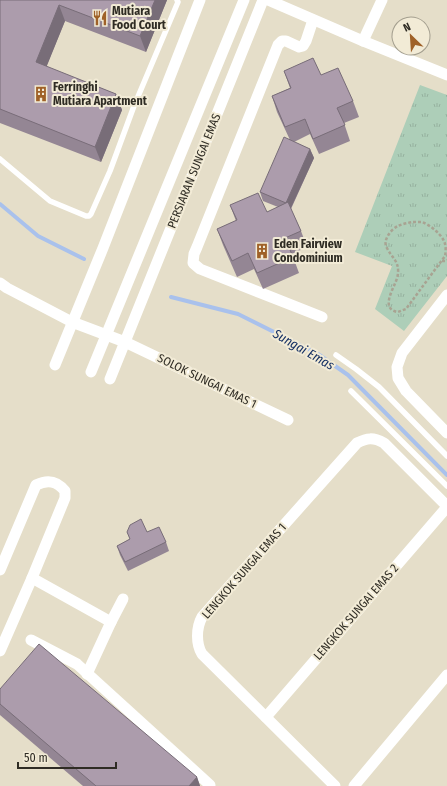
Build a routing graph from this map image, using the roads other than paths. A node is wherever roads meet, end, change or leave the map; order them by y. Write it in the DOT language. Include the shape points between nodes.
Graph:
graph roads {
  1 [pos="178,0"];
  2 [pos="200,0"];
  3 [pos="244,0"];
  4 [pos="263,0"];
  5 [pos="268,0"];
  6 [pos="382,0"];
  7 [pos="313,20"];
  8 [pos="363,41"];
  9 [pos="447,75"];
  10 [pos="0,159"];
  11 [pos="0,283"];
  12 [pos="447,295"];
  13 [pos="322,317"];
  14 [pos="72,322"];
  15 [pos="106,334"];
  16 [pos="125,342"];
  17 [pos="336,355"];
  18 [pos="55,365"];
  19 [pos="91,372"];
  20 [pos="110,379"];
  21 [pos="351,391"];
  22 [pos="288,420"];
  23 [pos="447,433"];
  24 [pos="447,456"];
  25 [pos="447,486"];
  26 [pos="447,506"];
  27 [pos="0,570"];
  28 [pos="32,578"];
  29 [pos="123,599"];
  30 [pos="111,622"];
  31 [pos="31,640"];
  32 [pos="0,651"];
  33 [pos="87,674"];
  34 [pos="447,675"];
  35 [pos="266,718"];
  36 [pos="210,785"];
  37 [pos="335,786"];
  38 [pos="354,786"];
  1 -- 10 [label="lane" via="92,214 86,216 50,201"];
  2 -- 14 [label="street"];
  3 -- 15 [label="street, PERSIARAN SUNGAI EMAS"];
  4 -- 16 [label="street, PERSIARAN SUNGAI EMAS"];
  5 -- 7 [label="street"];
  6 -- 8 [label="street"];
  7 -- 8 [label="street"];
  7 -- 13 [label="street" via="303,46 299,47 286,41 278,45 192,263 200,269"];
  8 -- 9 [label="street"];
  11 -- 14 [label="street, SOLOK SUNGAI EMAS 1"];
  12 -- 23 [label="street" via="402,353 397,367 398,378 406,390"];
  14 -- 15 [label="street, SOLOK SUNGAI EMAS 1"];
  14 -- 18 [label="street"];
  15 -- 16 [label="street, SOLOK SUNGAI EMAS 1"];
  15 -- 19 [label="street, PERSIARAN SUNGAI EMAS"];
  16 -- 20 [label="street, PERSIARAN SUNGAI EMAS"];
  16 -- 22 [label="street, SOLOK SUNGAI EMAS 1"];
  17 -- 24 [label="lane" via="379,387"];
  21 -- 25 [label="lane"];
  26 -- 35 [label="street, LENGKOK SUNGAI EMAS 2"];
  26 -- 35 [label="street, LENGKOK SUNGAI EMAS 1" via="384,443 377,439 361,441 202,617 197,637 202,654"];
  27 -- 28 [label="street" via="36,485 49,481 61,486 65,491 65,498"];
  28 -- 30 [label="street"];
  28 -- 32 [label="street"];
  29 -- 30 [label="street"];
  30 -- 33 [label="street"];
  31 -- 33 [label="street" via="77,664"];
  33 -- 36 [label="street"];
  34 -- 38 [label="street"];
  35 -- 37 [label="street, LENGKOK SUNGAI EMAS 1"];
}
